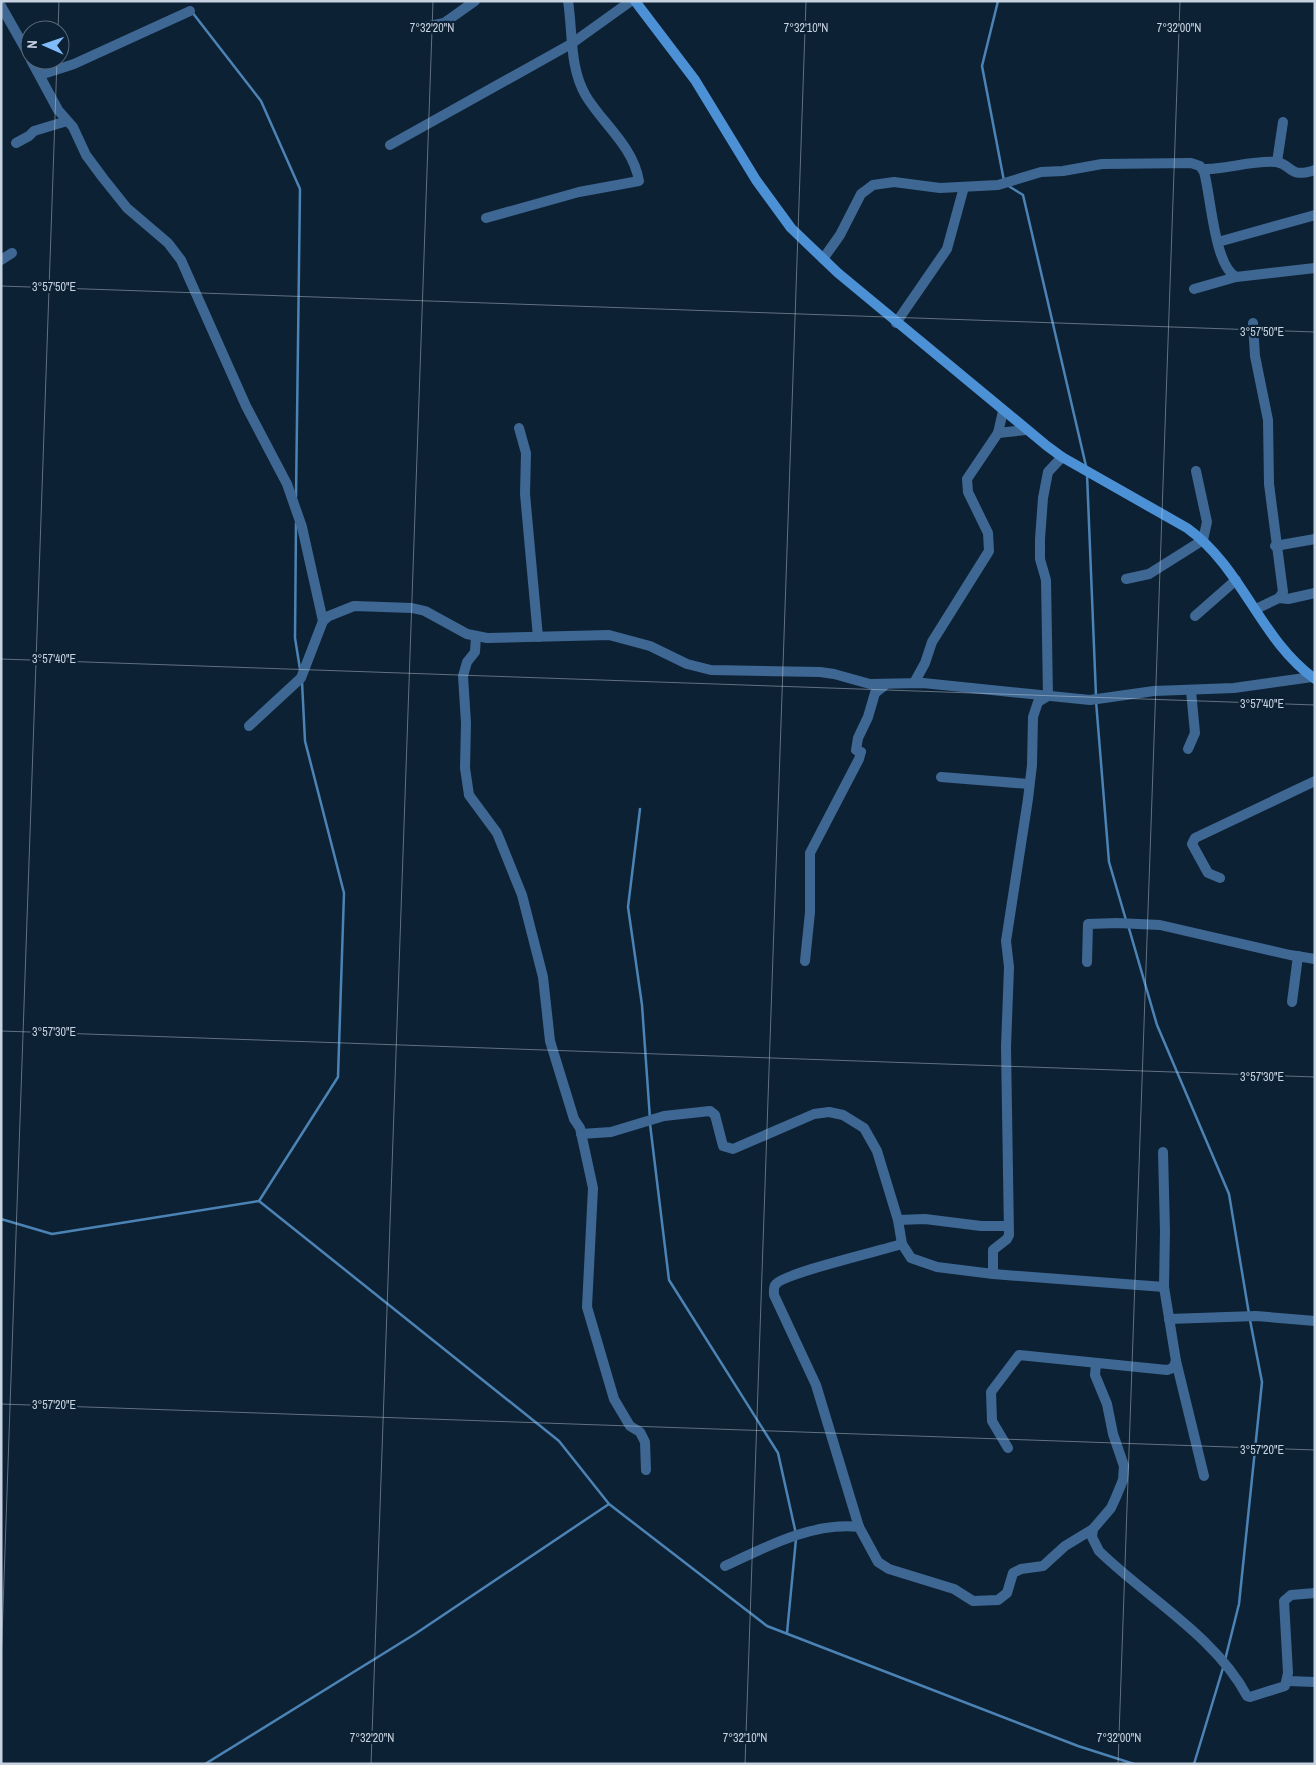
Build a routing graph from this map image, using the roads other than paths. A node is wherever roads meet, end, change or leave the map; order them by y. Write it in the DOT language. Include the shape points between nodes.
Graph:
graph roads {
  1 [pos="476,1"];
  2 [pos="568,1"];
  3 [pos="633,1"];
  4 [pos="1,6"];
  5 [pos="190,11"];
  6 [pos="425,27"];
  7 [pos="20,40"];
  8 [pos="571,44"];
  9 [pos="37,70"];
  10 [pos="40,75"];
  11 [pos="67,121"];
  12 [pos="1283,122"];
  13 [pos="16,143"];
  14 [pos="390,145"];
  15 [pos="1277,162"];
  16 [pos="1203,169"];
  17 [pos="1315,170"];
  18 [pos="964,187"];
  19 [pos="1315,215"];
  20 [pos="486,218"];
  21 [pos="1218,242"];
  22 [pos="12,253"];
  23 [pos="823,259"];
  24 [pos="1,260"];
  25 [pos="1315,268"];
  26 [pos="1236,277"];
  27 [pos="1194,289"];
  28 [pos="896,323"];
  29 [pos="1253,323"];
  30 [pos="1003,411"];
  31 [pos="519,428"];
  32 [pos="1026,430"];
  33 [pos="998,432"];
  34 [pos="1062,457"];
  35 [pos="1196,471"];
  36 [pos="1315,539"];
  37 [pos="1203,540"];
  38 [pos="1275,546"];
  39 [pos="1126,579"];
  40 [pos="1236,580"];
  41 [pos="1315,593"];
  42 [pos="1279,598"];
  43 [pos="1256,609"];
  44 [pos="1195,616"];
  45 [pos="323,621"];
  46 [pos="476,636"];
  47 [pos="538,637"];
  48 [pos="1313,678"];
  49 [pos="914,683"];
  50 [pos="885,685"];
  51 [pos="1191,692"];
  52 [pos="1048,696"];
  53 [pos="249,726"];
  54 [pos="1188,749"];
  55 [pos="941,777"];
  56 [pos="1315,780"];
  57 [pos="1029,784"];
  58 [pos="1220,878"];
  59 [pos="1298,956"];
  60 [pos="1315,959"];
  61 [pos="806,961"];
  62 [pos="1087,962"];
  63 [pos="1292,1002"];
  64 [pos="581,1134"];
  65 [pos="1163,1152"];
  66 [pos="898,1220"];
  67 [pos="1008,1226"];
  68 [pos="902,1244"];
  69 [pos="993,1274"];
  70 [pos="1164,1287"];
  71 [pos="1169,1319"];
  72 [pos="1315,1321"];
  73 [pos="1176,1362"];
  74 [pos="1096,1364"];
  75 [pos="1008,1448"];
  76 [pos="646,1470"];
  77 [pos="1204,1476"];
  78 [pos="859,1527"];
  79 [pos="1094,1530"];
  80 [pos="725,1566"];
  81 [pos="1315,1593"];
  82 [pos="1288,1682"];
  83 [pos="1315,1682"];
  1 -- 6 [label="street" via="444,23"];
  2 -- 8 [label="street" via="573,31"];
  3 -- 8 [label="street"];
  3 -- 23 [label="main road" via="695,80 791,228"];
  4 -- 7 [label="street"];
  5 -- 10 [label="street" via="74,64"];
  8 -- 14 [label="street"];
  8 -- 20 [label="street" via="586,95 619,139 638,171 639,180 580,192"];
  9 -- 10 [label="street"];
  10 -- 11 [label="street"];
  11 -- 13 [label="street" via="34,130 30,136"];
  11 -- 45 [label="street" via="86,156 127,208 168,243 181,260 246,406 287,484 302,527"];
  12 -- 15 [label="street"];
  15 -- 16 [label="street"];
  15 -- 17 [label="street" via="1292,172 1303,174"];
  16 -- 18 [label="street" via="1192,163 1102,164 1041,172 998,185"];
  16 -- 21 [label="street"];
  18 -- 23 [label="street" via="894,182 874,185 861,194 840,235"];
  18 -- 28 [label="street" via="947,249"];
  19 -- 21 [label="street"];
  21 -- 26 [label="street" via="1226,268"];
  22 -- 24 [label="street"];
  23 -- 28 [label="main road"];
  25 -- 26 [label="street"];
  26 -- 27 [label="street"];
  28 -- 30 [label="main road"];
  29 -- 38 [label="street" via="1255,356 1268,420 1269,484"];
  30 -- 32 [label="main road"];
  30 -- 33 [label="street"];
  31 -- 47 [label="street" via="526,453 525,494"];
  32 -- 33 [label="street"];
  32 -- 34 [label="main road"];
  33 -- 49 [label="street" via="967,479 968,492 988,533 989,551 932,642"];
  34 -- 37 [label="main road"];
  34 -- 52 [label="street" via="1048,472 1040,539 1040,559 1046,580"];
  35 -- 37 [label="street" via="1207,522"];
  36 -- 38 [label="street"];
  37 -- 39 [label="street" via="1149,574"];
  37 -- 40 [label="main road"];
  38 -- 42 [label="street" via="1283,592"];
  40 -- 43 [label="main road"];
  40 -- 44 [label="street"];
  41 -- 42 [label="street"];
  42 -- 43 [label="street"];
  43 -- 48 [label="main road" via="1283,649 1300,669"];
  45 -- 46 [label="street" via="354,606 412,608"];
  45 -- 53 [label="street" via="301,678"];
  46 -- 47 [label="street"];
  46 -- 64 [label="street" via="475,652 467,662 463,676 465,768 469,795 497,833 522,895 543,977 550,1041"];
  47 -- 50 [label="street" via="609,636 650,646 688,664 711,670 812,672"];
  48 -- 51 [label="street"];
  49 -- 50 [label="street"];
  49 -- 52 [label="street"];
  50 -- 61 [label="street" via="875,693 858,738 856,750 860,752 859,759 810,853"];
  51 -- 52 [label="street" via="1154,691 1090,700"];
  51 -- 54 [label="street" via="1195,733"];
  52 -- 57 [label="street" via="1038,702 1033,716"];
  55 -- 57 [label="street"];
  56 -- 58 [label="street" via="1195,838 1192,844 1208,873"];
  57 -- 67 [label="street" via="1006,941 1009,967 1006,1048"];
  59 -- 60 [label="street"];
  59 -- 62 [label="street" via="1160,925 1116,923 1088,924"];
  59 -- 63 [label="street"];
  64 -- 66 [label="street" via="611,1132 664,1116 710,1111 715,1115 724,1146 733,1149 814,1114 843,1114 864,1128 871,1139"];
  64 -- 76 [label="street" via="593,1188 587,1306 614,1399 630,1426 640,1432 645,1442"];
  65 -- 70 [label="street"];
  66 -- 67 [label="street"];
  66 -- 68 [label="street"];
  67 -- 69 [label="street" via="1007,1239 993,1250"];
  68 -- 69 [label="street" via="911,1258 924,1263"];
  68 -- 78 [label="street" via="820,1267 774,1286 774,1295 816,1385"];
  69 -- 70 [label="street"];
  70 -- 71 [label="street"];
  71 -- 72 [label="street" via="1256,1316"];
  71 -- 73 [label="street"];
  73 -- 74 [label="street" via="1167,1370"];
  73 -- 77 [label="street"];
  74 -- 75 [label="street" via="1019,1355 991,1392 992,1421"];
  74 -- 79 [label="street" via="1095,1375 1107,1404 1124,1473 1111,1508"];
  78 -- 79 [label="street" via="878,1562 954,1589 973,1600 987,1602 998,1600 1007,1593 1013,1573 1043,1566 1066,1546"];
  78 -- 80 [label="street" via="832,1527 796,1536"];
  79 -- 82 [label="street" via="1092,1537 1099,1551 1202,1640 1247,1696 1277,1690"];
  81 -- 82 [label="street" via="1291,1595 1284,1601"];
  82 -- 83 [label="street"];
}
